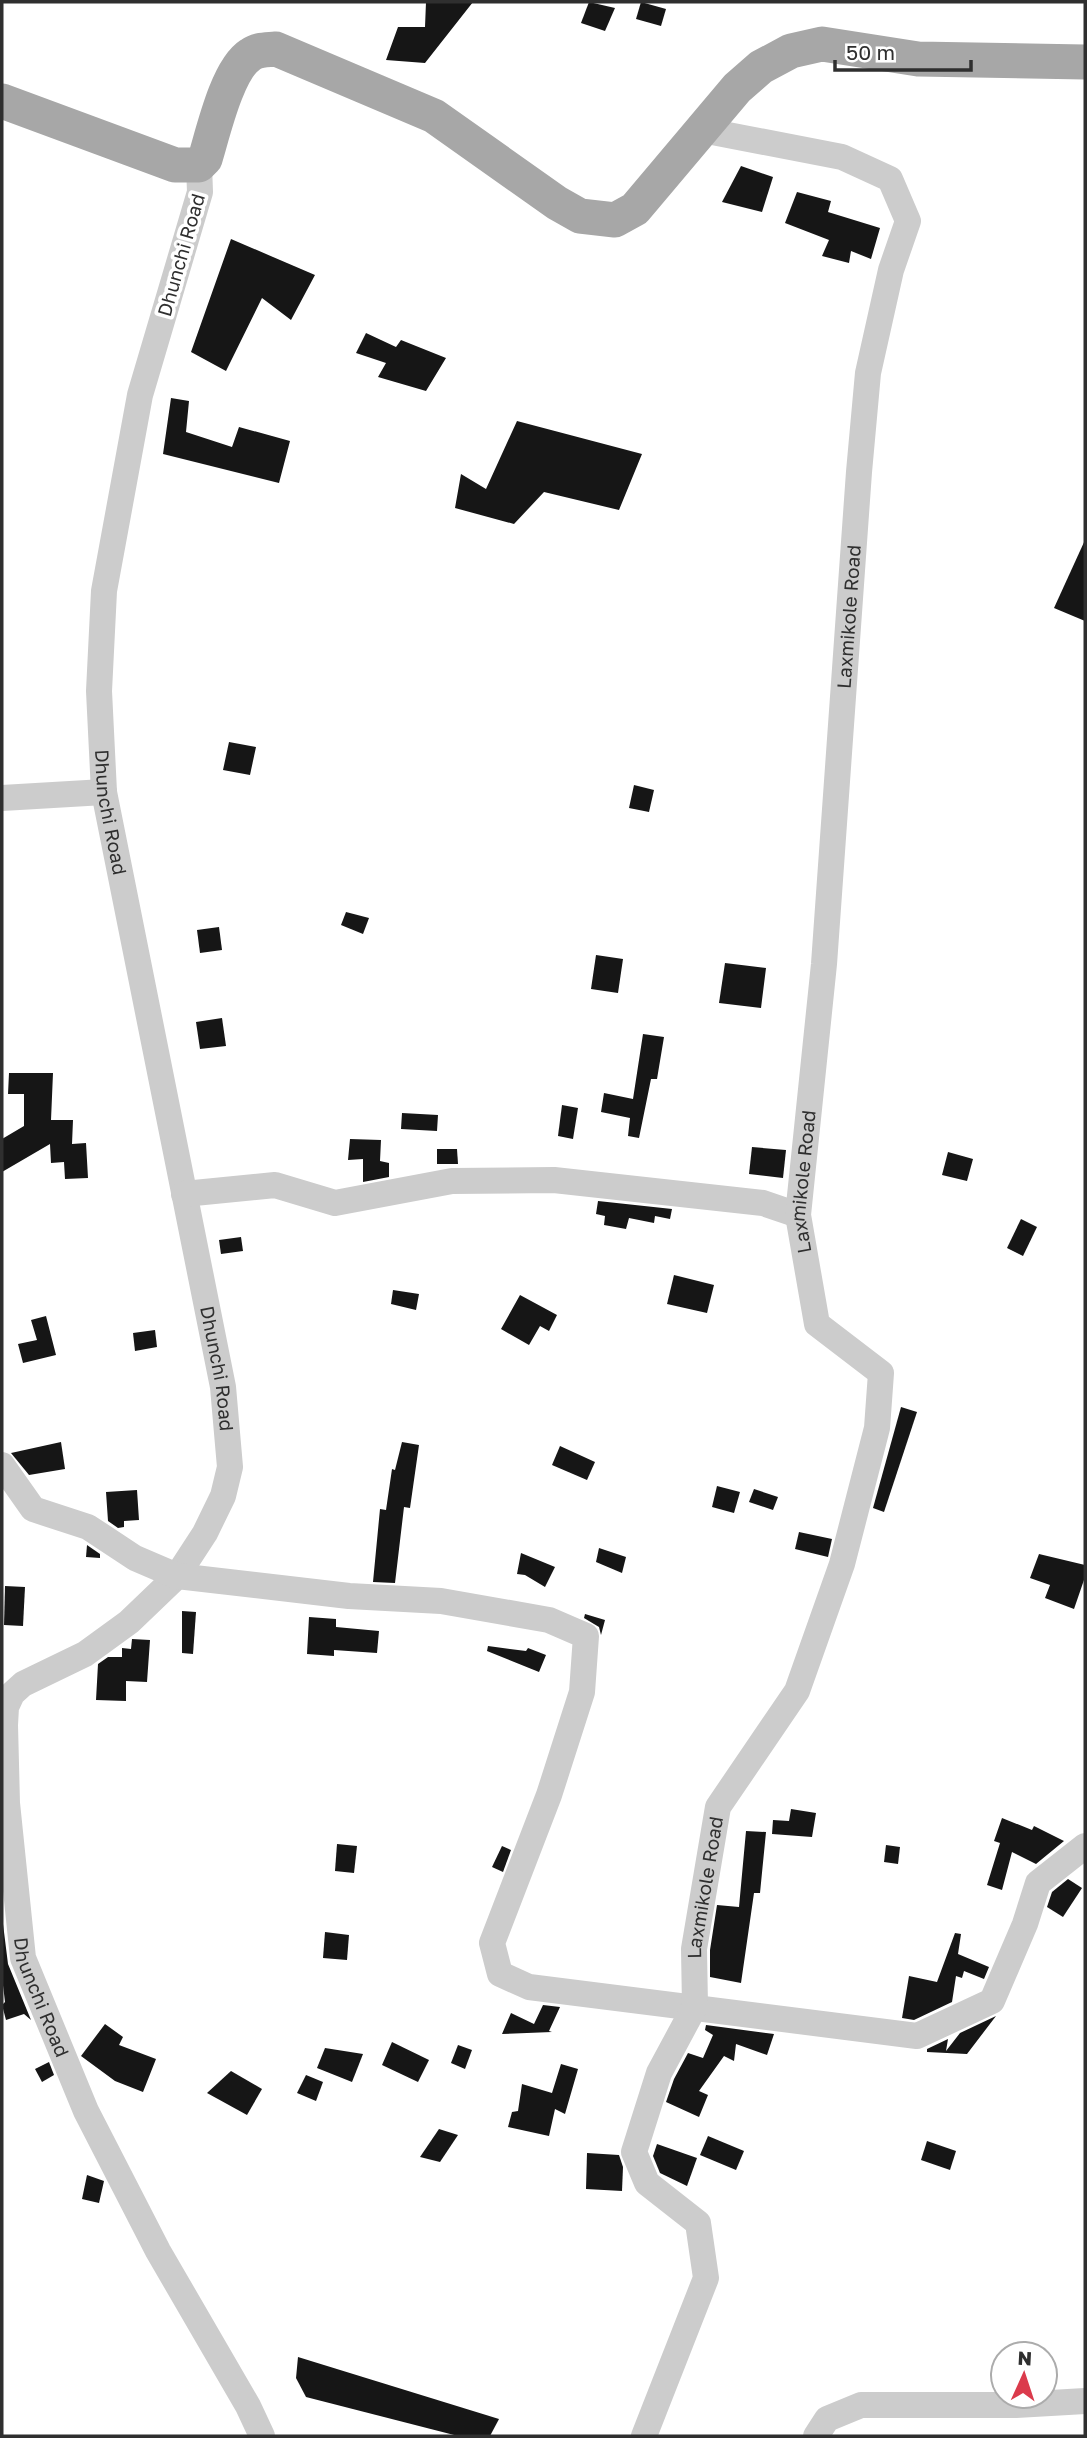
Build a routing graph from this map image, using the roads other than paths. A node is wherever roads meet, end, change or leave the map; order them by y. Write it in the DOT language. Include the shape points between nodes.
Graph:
graph roads {
  1 [pos="1085,62"];
  2 [pos="2,101"];
  3 [pos="702,130"];
  4 [pos="199,165"];
  5 [pos="104,792"];
  6 [pos="2,798"];
  7 [pos="184,1194"];
  8 [pos="798,1215"];
  9 [pos="2,1465"];
  10 [pos="177,1576"];
  11 [pos="7,1692"];
  12 [pos="1085,1846"];
  13 [pos="695,2006"];
  14 [pos="1085,2401"];
  15 [pos="261,2436"];
  16 [pos="644,2436"];
  17 [pos="816,2436"];
  1 -- 3 [label="main road" via="918,59 822,44 791,51 761,67"];
  2 -- 4 [label="main road" via="174,165"];
  3 -- 4 [label="main road" via="635,209 615,220 596,220 556,203 434,116 290,54 260,50 238,69"];
  3 -- 8 [label="street, Laxmikole Road" via="854,163 890,179 908,221 891,270 868,373 824,964"];
  4 -- 5 [label="street, Dhunchi Road" via="200,192 140,395 104,591 99,691"];
  5 -- 6 [label="street"];
  5 -- 7 [label="street, Dhunchi Road"];
  7 -- 8 [label="street" via="275,1185 335,1203 452,1181 554,1180 763,1203"];
  7 -- 10 [label="street, Dhunchi Road" via="223,1387 230,1467 223,1496"];
  8 -- 13 [label="street, Laxmikole Road" via="817,1324 881,1373 877,1428 842,1564 797,1691 718,1807 694,1949"];
  9 -- 10 [label="street" via="33,1509 88,1527 135,1558"];
  10 -- 11 [label="street, Dhunchi Road" via="85,1654"];
  10 -- 13 [label="street" via="349,1596 441,1601 549,1620 586,1636 582,1692 549,1796 492,1944 500,1974 529,1987"];
  11 -- 15 [label="street, Dhunchi Road" via="7,1803 23,1958 86,2111"];
  12 -- 13 [label="street" via="1038,1883 1026,1924 992,2001 917,2036"];
  13 -- 16 [label="street, Laxmikole Road" via="659,2073 634,2152 647,2183 698,2223 706,2278"];
  14 -- 17 [label="street" via="861,2405 827,2419"];
}
